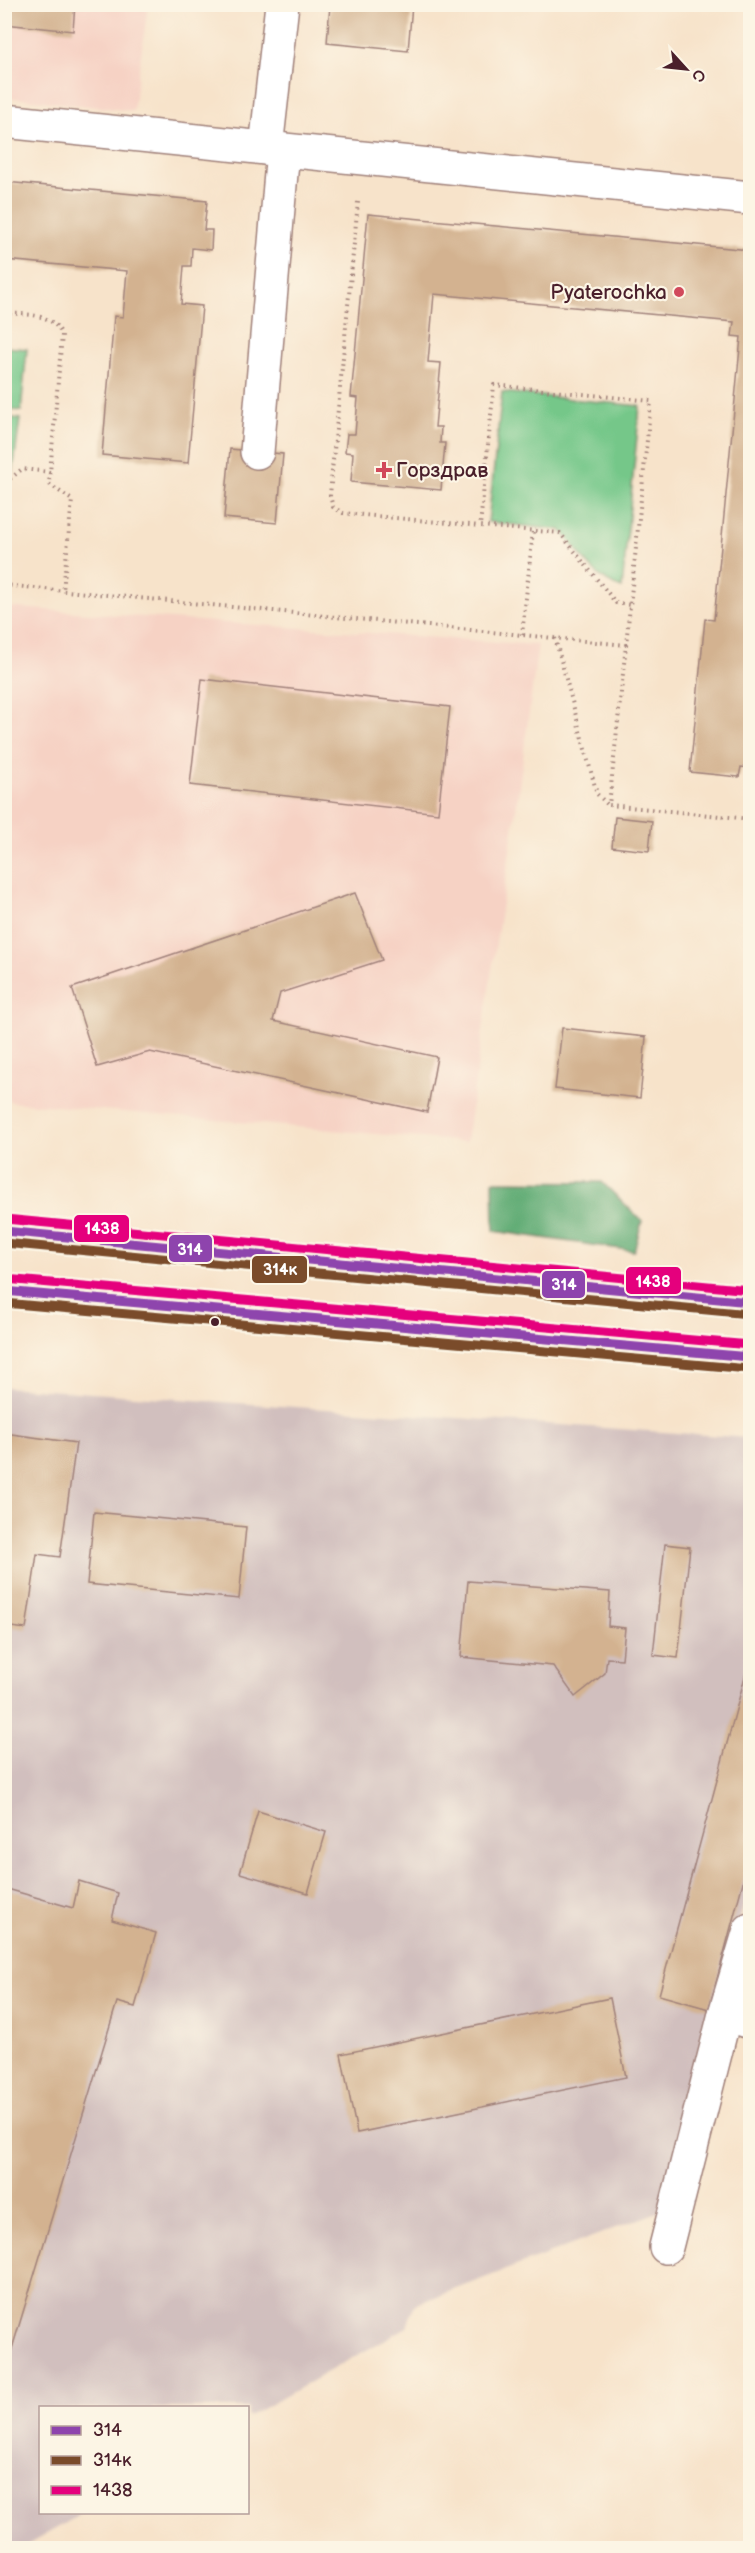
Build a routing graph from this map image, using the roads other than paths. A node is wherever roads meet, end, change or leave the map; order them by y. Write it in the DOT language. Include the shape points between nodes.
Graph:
graph roads {
  1 [pos="282,4"];
  2 [pos="4,121"];
  3 [pos="274,149"];
  4 [pos="750,198"];
  5 [pos="257,452"];
  6 [pos="4,1231"];
  7 [pos="4,1291"];
  8 [pos="750,1302"];
  9 [pos="750,1357"];
  10 [pos="750,1930"];
  11 [pos="738,2018"];
  12 [pos="666,2247"];
  1 -- 3 [label="main road"];
  2 -- 3 [label="main road"];
  3 -- 4 [label="main road"];
  3 -- 5 [label="main road"];
  6 -- 8 [label="main road"];
  7 -- 9 [label="main road"];
  10 -- 11 [label="main road"];
  11 -- 12 [label="main road"];
}
